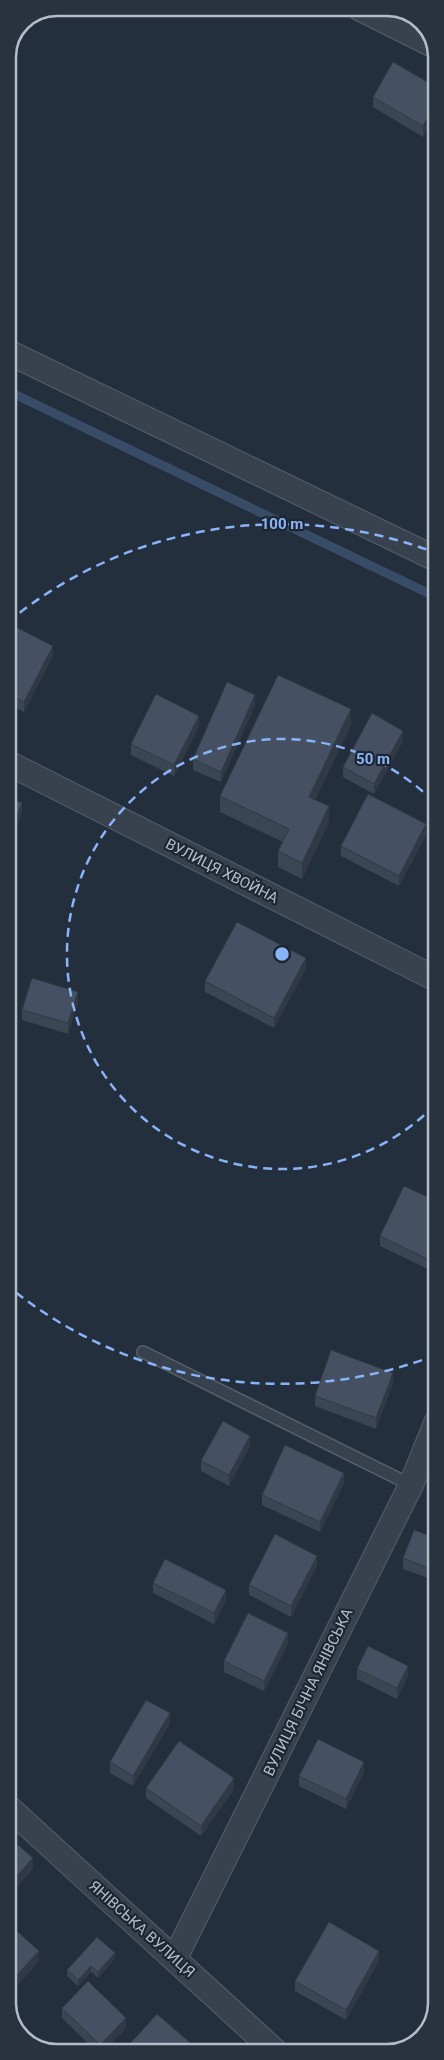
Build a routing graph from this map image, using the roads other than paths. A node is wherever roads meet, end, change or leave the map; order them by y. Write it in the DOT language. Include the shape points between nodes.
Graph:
graph roads {
  1 [pos="375,16"];
  2 [pos="425,41"];
  3 [pos="16,356"];
  4 [pos="428,555"];
  5 [pos="16,767"];
  6 [pos="428,975"];
  7 [pos="143,1352"];
  8 [pos="428,1443"];
  9 [pos="411,1485"];
  10 [pos="16,1814"];
  11 [pos="175,1958"];
  12 [pos="264,2044"];
  1 -- 2 [label="street"];
  3 -- 4 [label="street"];
  5 -- 6 [label="street, ВУЛИЦЯ ХВОЙНА"];
  7 -- 9 [label="lane"];
  8 -- 9 [label="street, ВУЛИЦЯ БІЧНА ЯНІВСЬКА"];
  9 -- 11 [label="street, ВУЛИЦЯ БІЧНА ЯНІВСЬКА"];
  10 -- 11 [label="street, ЯНІВСЬКА ВУЛИЦЯ"];
  11 -- 12 [label="street, ЯНІВСЬКА ВУЛИЦЯ"];
}
